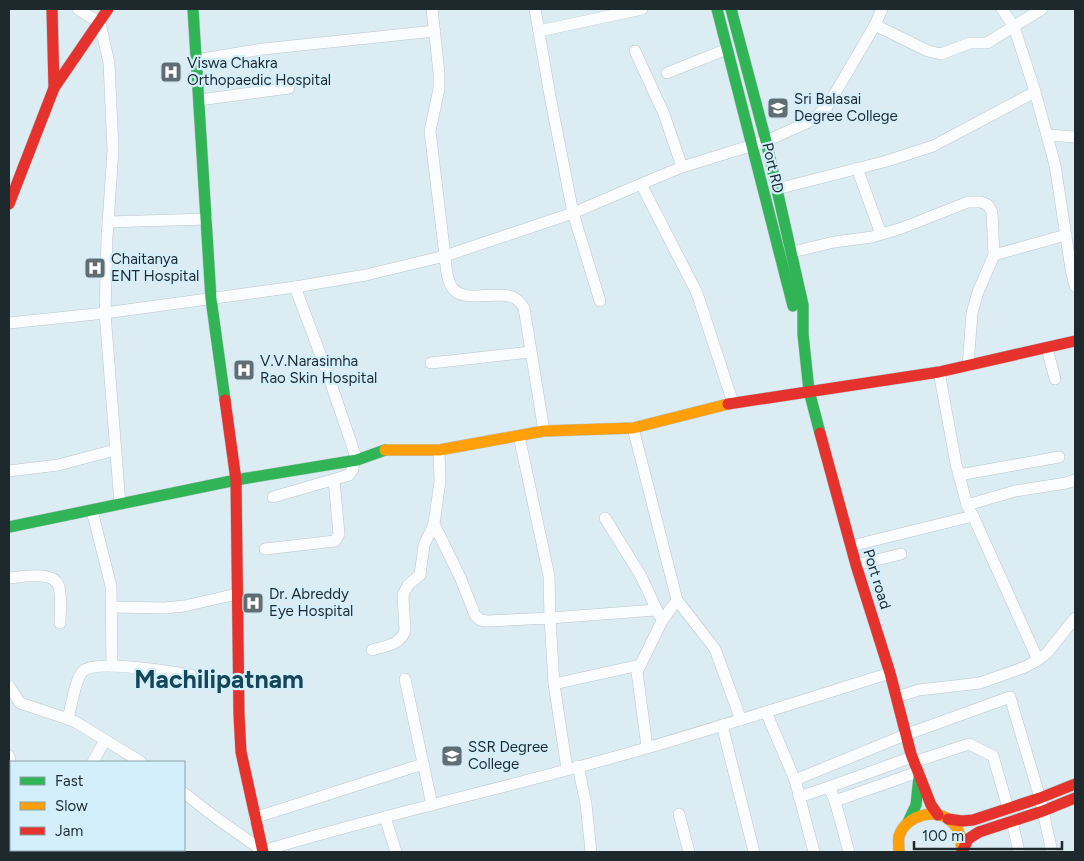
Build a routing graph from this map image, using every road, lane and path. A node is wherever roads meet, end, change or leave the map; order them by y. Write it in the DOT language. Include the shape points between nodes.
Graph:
graph roads {
  1 [pos="52,9"];
  2 [pos="78,9"];
  3 [pos="108,9"];
  4 [pos="193,9"];
  5 [pos="432,9"];
  6 [pos="535,9"];
  7 [pos="642,9"];
  8 [pos="717,9"];
  9 [pos="731,9"];
  10 [pos="882,9"];
  11 [pos="1002,9"];
  12 [pos="1042,9"];
  13 [pos="100,23"];
  14 [pos="875,25"];
  15 [pos="1014,27"];
  16 [pos="435,31"];
  17 [pos="539,31"];
  18 [pos="727,49"];
  19 [pos="635,51"];
  20 [pos="196,60"];
  21 [pos="667,74"];
  22 [pos="54,88"];
  23 [pos="289,88"];
  24 [pos="1035,92"];
  25 [pos="199,100"];
  26 [pos="1047,135"];
  27 [pos="1075,137"];
  28 [pos="766,141"];
  29 [pos="752,144"];
  30 [pos="682,167"];
  31 [pos="857,168"];
  32 [pos="641,184"];
  33 [pos="777,189"];
  34 [pos="9,204"];
  35 [pos="573,213"];
  36 [pos="1075,213"];
  37 [pos="1063,215"];
  38 [pos="207,219"];
  39 [pos="108,222"];
  40 [pos="881,234"];
  41 [pos="1066,235"];
  42 [pos="792,252"];
  43 [pos="994,255"];
  44 [pos="445,256"];
  45 [pos="1075,286"];
  46 [pos="295,287"];
  47 [pos="211,299"];
  48 [pos="600,301"];
  49 [pos="105,313"];
  50 [pos="9,323"];
  51 [pos="803,334"];
  52 [pos="1075,341"];
  53 [pos="1047,348"];
  54 [pos="530,352"];
  55 [pos="431,363"];
  56 [pos="968,366"];
  57 [pos="939,372"];
  58 [pos="1055,379"];
  59 [pos="809,392"];
  60 [pos="733,403"];
  61 [pos="633,428"];
  62 [pos="544,431"];
  63 [pos="519,436"];
  64 [pos="115,450"];
  65 [pos="439,450"];
  66 [pos="1059,457"];
  67 [pos="356,460"];
  68 [pos="9,471"];
  69 [pos="959,475"];
  70 [pos="236,480"];
  71 [pos="334,480"];
  72 [pos="1075,480"];
  73 [pos="273,496"];
  74 [pos="120,504"];
  75 [pos="967,505"];
  76 [pos="92,510"];
  77 [pos="972,516"];
  78 [pos="605,518"];
  79 [pos="434,524"];
  80 [pos="9,528"];
  81 [pos="851,546"];
  82 [pos="265,548"];
  83 [pos="901,554"];
  84 [pos="856,565"];
  85 [pos="9,578"];
  86 [pos="237,594"];
  87 [pos="677,600"];
  88 [pos="112,608"];
  89 [pos="656,610"];
  90 [pos="550,618"];
  91 [pos="1075,618"];
  92 [pos="662,621"];
  93 [pos="60,623"];
  94 [pos="372,650"];
  95 [pos="1038,660"];
  96 [pos="112,666"];
  97 [pos="640,666"];
  98 [pos="890,673"];
  99 [pos="191,674"];
  100 [pos="405,679"];
  101 [pos="554,684"];
  102 [pos="9,686"];
  103 [pos="897,697"];
  104 [pos="766,712"];
  105 [pos="68,719"];
  106 [pos="741,720"];
  107 [pos="722,726"];
  108 [pos="905,735"];
  109 [pos="105,740"];
  110 [pos="647,747"];
  111 [pos="94,761"];
  112 [pos="139,761"];
  113 [pos="423,764"];
  114 [pos="916,767"];
  115 [pos="573,768"];
  116 [pos="795,780"];
  117 [pos="1075,784"];
  118 [pos="829,787"];
  119 [pos="185,794"];
  120 [pos="799,796"];
  121 [pos="1040,798"];
  122 [pos="1075,798"];
  123 [pos="835,802"];
  124 [pos="432,805"];
  125 [pos="1008,808"];
  126 [pos="1043,811"];
  127 [pos="679,814"];
  128 [pos="385,817"];
  129 [pos="943,817"];
  130 [pos="254,818"];
  131 [pos="1012,821"];
  132 [pos="908,822"];
  133 [pos="262,852"];
  134 [pos="396,852"];
  135 [pos="591,852"];
  136 [pos="689,852"];
  137 [pos="754,852"];
  138 [pos="814,852"];
  139 [pos="849,852"];
  140 [pos="899,852"];
  141 [pos="962,852"];
  142 [pos="1019,852"];
  143 [pos="1052,852"];
  1 -- 22 [label="main road"];
  2 -- 13 [label="street"];
  3 -- 13 [label="main road"];
  4 -- 20 [label="main road"];
  5 -- 16 [label="street"];
  6 -- 17 [label="street"];
  7 -- 17 [label="street"];
  8 -- 18 [label="main road, Port RD"];
  9 -- 28 [label="main road"];
  10 -- 14 [label="street"];
  11 -- 15 [label="street"];
  12 -- 15 [label="street"];
  13 -- 22 [label="main road"];
  13 -- 39 [label="street" via="109,63 113,150"];
  14 -- 15 [label="street" via="941,54 970,43 987,43"];
  14 -- 28 [label="street" via="827,107 811,120"];
  15 -- 24 [label="street"];
  16 -- 20 [label="street"];
  16 -- 44 [label="street" via="439,89 430,131"];
  17 -- 35 [label="street"];
  18 -- 21 [label="street"];
  18 -- 29 [label="main road, Port RD"];
  19 -- 30 [label="street" via="664,114"];
  20 -- 25 [label="main road"];
  22 -- 34 [label="main road"];
  23 -- 25 [label="street"];
  24 -- 26 [label="street"];
  24 -- 31 [label="street" via="933,146"];
  25 -- 38 [label="main road"];
  26 -- 27 [label="street"];
  26 -- 37 [label="street"];
  28 -- 29 [label="street"];
  28 -- 33 [label="main road"];
  29 -- 30 [label="street"];
  29 -- 51 [label="main road, Port RD" via="791,299"];
  30 -- 32 [label="street"];
  31 -- 33 [label="street"];
  31 -- 40 [label="street"];
  32 -- 35 [label="street"];
  32 -- 60 [label="street" via="697,293"];
  33 -- 42 [label="main road"];
  35 -- 44 [label="street"];
  35 -- 48 [label="street"];
  36 -- 37 [label="street"];
  37 -- 41 [label="street"];
  38 -- 39 [label="street"];
  38 -- 47 [label="main road"];
  39 -- 49 [label="street"];
  40 -- 42 [label="street"];
  40 -- 43 [label="street" via="968,202 981,202 992,212"];
  41 -- 43 [label="street"];
  41 -- 45 [label="street"];
  42 -- 51 [label="main road" via="803,305"];
  43 -- 56 [label="street" via="972,312"];
  44 -- 46 [label="street" via="366,275"];
  44 -- 54 [label="street" via="447,277 455,292 463,295 507,295 517,300 524,308"];
  46 -- 47 [label="street"];
  46 -- 67 [label="street"];
  47 -- 49 [label="street"];
  47 -- 70 [label="main road"];
  49 -- 50 [label="street"];
  49 -- 64 [label="street"];
  51 -- 59 [label="main road, Port road"];
  52 -- 53 [label="main road"];
  53 -- 56 [label="main road"];
  53 -- 58 [label="street"];
  54 -- 55 [label="street"];
  54 -- 62 [label="street"];
  56 -- 57 [label="main road"];
  57 -- 59 [label="main road"];
  57 -- 69 [label="street"];
  59 -- 60 [label="main road"];
  59 -- 81 [label="main road, Port road"];
  60 -- 61 [label="main road"];
  61 -- 62 [label="main road"];
  61 -- 87 [label="street"];
  62 -- 63 [label="main road"];
  63 -- 65 [label="main road"];
  63 -- 90 [label="street" via="549,576"];
  64 -- 68 [label="street" via="58,466"];
  64 -- 74 [label="street"];
  65 -- 67 [label="main road" via="384,450"];
  65 -- 79 [label="street" via="440,481"];
  66 -- 69 [label="street"];
  67 -- 70 [label="main road"];
  67 -- 71 [label="street" via="349,475"];
  69 -- 75 [label="street"];
  70 -- 74 [label="main road"];
  70 -- 86 [label="main road"];
  71 -- 73 [label="street"];
  71 -- 82 [label="street" via="338,538 332,542"];
  72 -- 75 [label="street" via="1015,491"];
  74 -- 76 [label="main road"];
  75 -- 77 [label="street"];
  76 -- 80 [label="main road"];
  76 -- 88 [label="street" via="111,586"];
  77 -- 81 [label="street"];
  77 -- 95 [label="street"];
  78 -- 89 [label="street" via="637,569"];
  79 -- 90 [label="street" via="471,608 480,620"];
  79 -- 94 [label="street" via="424,545 420,575 408,585 404,595 403,636 395,643"];
  81 -- 84 [label="main road, Port road"];
  83 -- 84 [label="street"];
  84 -- 98 [label="main road, Port road"];
  85 -- 93 [label="street" via="39,576 55,580 59,586"];
  86 -- 88 [label="street" via="174,607"];
  86 -- 130 [label="main road" via="241,752"];
  87 -- 92 [label="street"];
  87 -- 106 [label="street" via="715,649"];
  88 -- 96 [label="street"];
  89 -- 90 [label="street"];
  89 -- 92 [label="street"];
  90 -- 101 [label="street"];
  91 -- 95 [label="street"];
  92 -- 97 [label="street"];
  95 -- 103 [label="street" via="980,683 919,690"];
  96 -- 99 [label="street"];
  96 -- 105 [label="street" via="89,668 82,672"];
  97 -- 101 [label="street"];
  97 -- 110 [label="street" via="636,672"];
  98 -- 103 [label="main road, Port road"];
  98 -- 104 [label="street"];
  100 -- 113 [label="street"];
  101 -- 115 [label="street"];
  102 -- 105 [label="street" via="20,703"];
  103 -- 108 [label="main road, Port road"];
  104 -- 106 [label="street"];
  104 -- 116 [label="street"];
  105 -- 109 [label="street"];
  106 -- 107 [label="street"];
  107 -- 110 [label="street"];
  107 -- 137 [label="street"];
  108 -- 114 [label="main road, Port road"];
  108 -- 116 [label="street"];
  108 -- 121 [label="street" via="1010,697"];
  109 -- 111 [label="street"];
  109 -- 112 [label="street"];
  110 -- 115 [label="street"];
  113 -- 124 [label="street"];
  113 -- 130 [label="street"];
  114 -- 118 [label="street"];
  114 -- 123 [label="street"];
  114 -- 125 [label="street" via="969,744 993,756"];
  114 -- 129 [label="main road, Port road" via="931,805"];
  114 -- 132 [label="main road, Port road" via="916,805"];
  115 -- 124 [label="street"];
  115 -- 135 [label="street" via="586,804"];
  116 -- 120 [label="street"];
  117 -- 121 [label="main road"];
  118 -- 120 [label="street"];
  118 -- 123 [label="street"];
  119 -- 133 [label="street"];
  120 -- 138 [label="street"];
  121 -- 125 [label="main road"];
  121 -- 126 [label="street"];
  122 -- 126 [label="main road"];
  123 -- 139 [label="street"];
  124 -- 128 [label="street"];
  125 -- 129 [label="main road" via="973,820"];
  126 -- 131 [label="main road"];
  126 -- 143 [label="street"];
  127 -- 136 [label="street"];
  128 -- 133 [label="street"];
  128 -- 134 [label="street"];
  129 -- 132 [label="main road" via="927,814"];
  129 -- 141 [label="main road, Port road" via="955,825 960,834"];
  130 -- 133 [label="main road"];
  131 -- 141 [label="main road" via="979,832 968,839"];
  131 -- 142 [label="street"];
  132 -- 140 [label="main road, Port road" via="899,840"];
}
